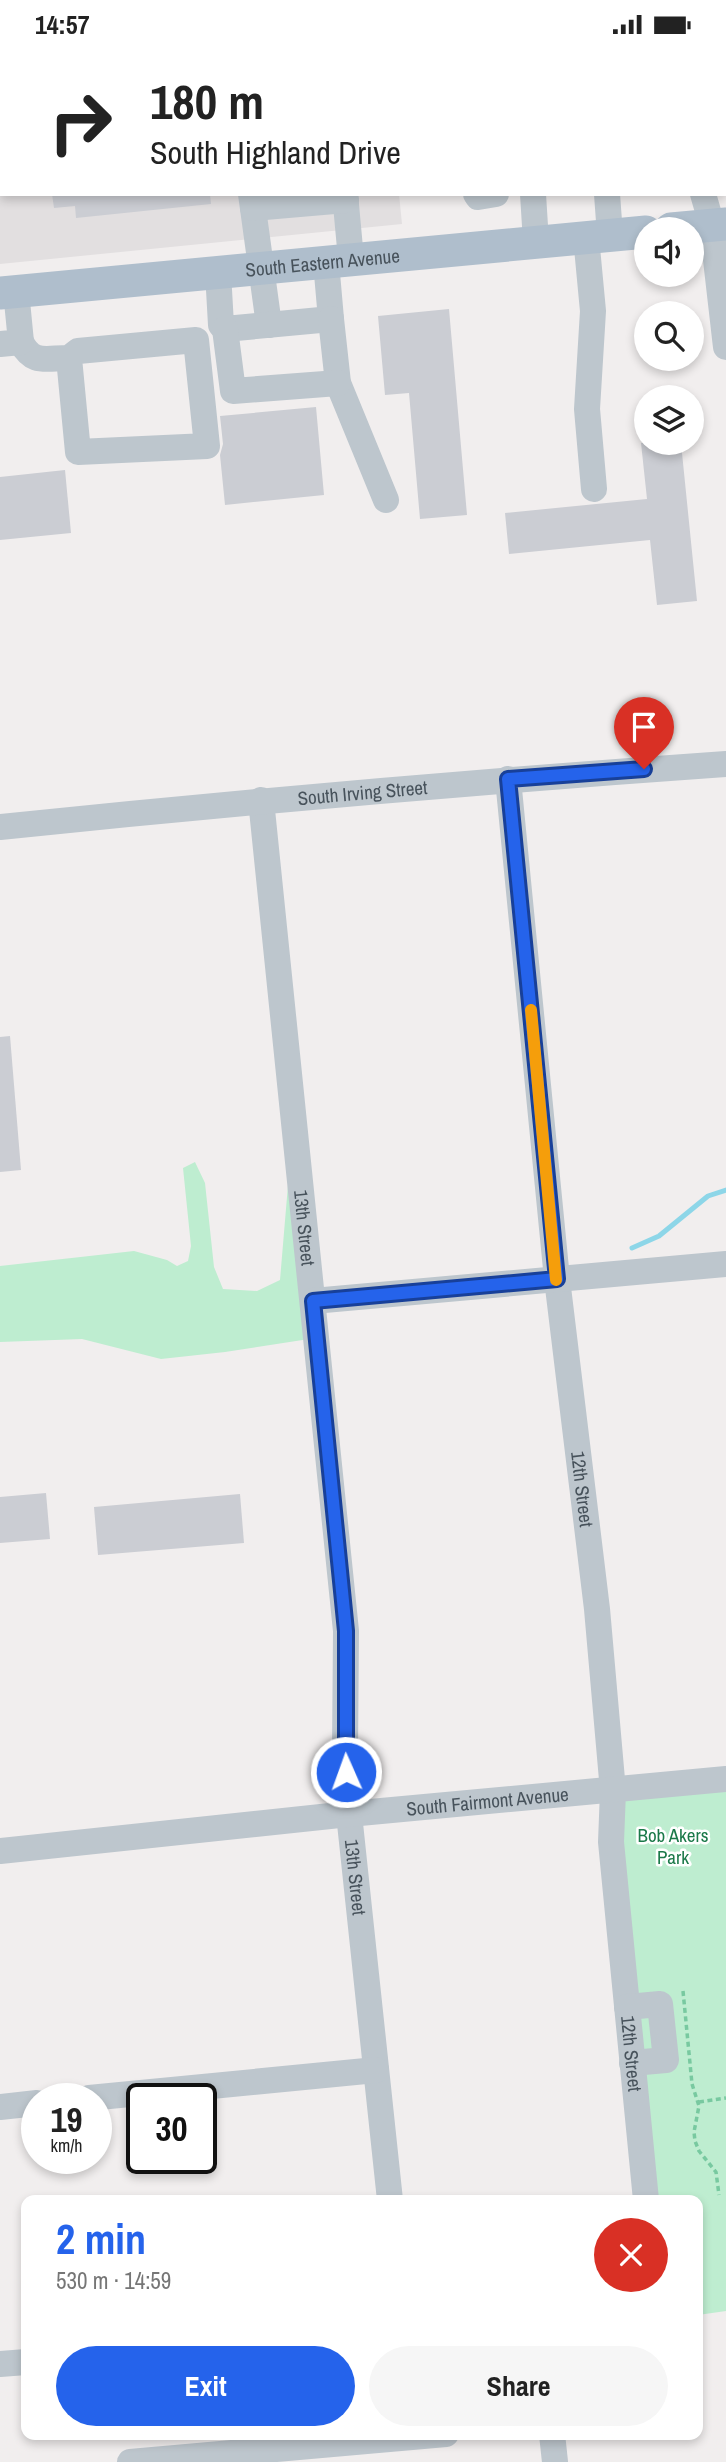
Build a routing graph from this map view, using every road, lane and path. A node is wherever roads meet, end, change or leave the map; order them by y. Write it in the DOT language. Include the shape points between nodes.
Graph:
graph roads {
  1 [pos="533,196"];
  2 [pos="607,196"];
  3 [pos="345,197"];
  4 [pos="252,201"];
  5 [pos="714,215"];
  6 [pos="634,233"];
  7 [pos="598,236"];
  8 [pos="536,242"];
  9 [pos="339,261"];
  10 [pos="260,268"];
  11 [pos="218,272"];
  12 [pos="4,288"];
  13 [pos="331,319"];
  14 [pos="268,325"];
  15 [pos="225,329"];
  16 [pos="10,343"];
  17 [pos="726,347"];
  18 [pos="69,358"];
  19 [pos="338,383"];
  20 [pos="594,489"];
  21 [pos="386,500"];
  22 [pos="726,764"];
  23 [pos="508,779"];
  24 [pos="261,800"];
  25 [pos="0,827"];
  26 [pos="726,1264"];
  27 [pos="557,1279"];
  28 [pos="313,1301"];
  29 [pos="726,1779"];
  30 [pos="613,1791"];
  31 [pos="349,1814"];
  32 [pos="0,1851"];
  33 [pos="683,1991"];
  34 [pos="376,2070"];
  35 [pos="112,2096"];
  36 [pos="726,2098"];
  37 [pos="699,2102"];
  38 [pos="21,2105"];
  39 [pos="0,2107"];
  40 [pos="389,2195"];
  41 [pos="645,2195"];
  42 [pos="719,2195"];
  43 [pos="21,2362"];
  44 [pos="0,2364"];
  45 [pos="378,2440"];
  46 [pos="553,2440"];
  47 [pos="131,2462"];
  48 [pos="555,2462"];
  1 -- 8 [label="street"];
  2 -- 7 [label="street"];
  3 -- 4 [label="street"];
  3 -- 9 [label="street"];
  4 -- 10 [label="street"];
  5 -- 17 [label="street"];
  6 -- 7 [label="main road, South Eastern Avenue"];
  7 -- 8 [label="main road, South Eastern Avenue"];
  7 -- 20 [label="street" via="587,409"];
  8 -- 9 [label="main road, South Eastern Avenue"];
  9 -- 10 [label="main road, South Eastern Avenue"];
  9 -- 13 [label="street"];
  10 -- 11 [label="main road, South Eastern Avenue"];
  10 -- 14 [label="street"];
  11 -- 12 [label="main road, South Eastern Avenue"];
  11 -- 15 [label="street"];
  12 -- 16 [label="street"];
  13 -- 14 [label="street"];
  13 -- 19 [label="street"];
  14 -- 15 [label="street"];
  15 -- 19 [label="street" via="233,391"];
  16 -- 18 [label="street" via="36,359"];
  18 -- 18 [label="street" via="78,452 206,446 195,340 78,351"];
  19 -- 21 [label="street"];
  22 -- 23 [label="street, South Irving Street"];
  23 -- 24 [label="street, South Irving Street"];
  23 -- 27 [label="street, 12th Street"];
  24 -- 25 [label="street, South Irving Street"];
  24 -- 28 [label="street, 13th Street"];
  26 -- 27 [label="street"];
  27 -- 28 [label="street"];
  27 -- 30 [label="street, 12th Street" via="597,1609"];
  28 -- 31 [label="street, 13th Street" via="346,1631"];
  29 -- 30 [label="street, South Fairmont Avenue"];
  30 -- 31 [label="street, South Fairmont Avenue"];
  30 -- 41 [label="street, 12th Street" via="611,1842"];
  31 -- 32 [label="street, South Fairmont Avenue"];
  31 -- 34 [label="street, 13th Street"];
  33 -- 37 [label="path" via="692,2084"];
  34 -- 35 [label="street"];
  34 -- 40 [label="street, 13th Street"];
  36 -- 37 [label="path"];
  37 -- 42 [label="path" via="695,2141 716,2172"];
  38 -- 39 [label="street"];
  43 -- 44 [label="street"];
  45 -- 47 [label="street"];
  46 -- 48 [label="street"];
}
